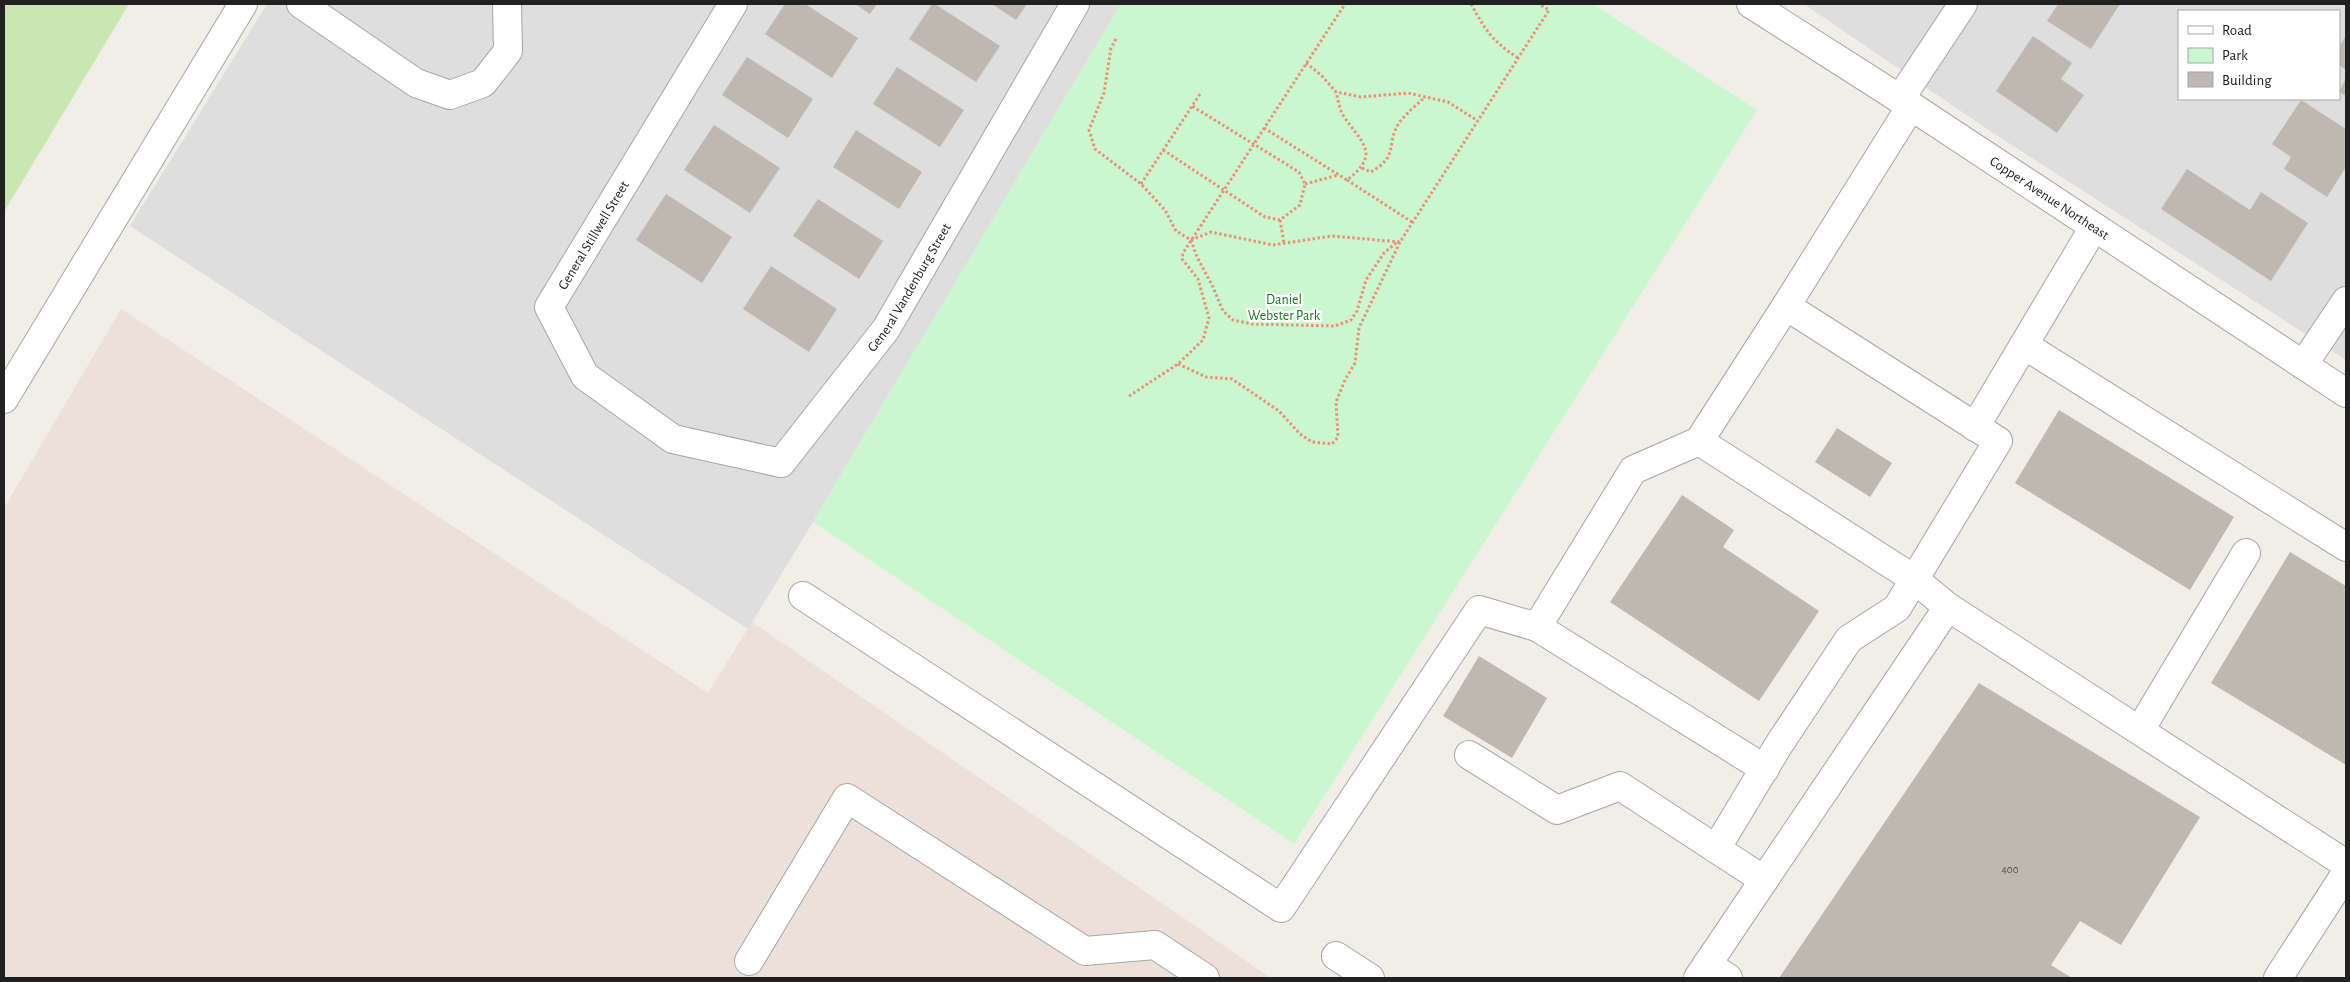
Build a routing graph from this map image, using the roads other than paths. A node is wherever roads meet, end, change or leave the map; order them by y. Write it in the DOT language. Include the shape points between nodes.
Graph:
graph roads {
  1 [pos="243,4"];
  2 [pos="301,4"];
  3 [pos="507,4"];
  4 [pos="732,4"];
  5 [pos="1074,4"];
  6 [pos="1751,4"];
  7 [pos="1964,4"];
  8 [pos="1905,102"];
  9 [pos="2094,227"];
  10 [pos="2346,301"];
  11 [pos="1786,306"];
  12 [pos="2024,346"];
  13 [pos="2302,365"];
  14 [pos="2346,393"];
  15 [pos="4,399"];
  16 [pos="1975,427"];
  17 [pos="672,439"];
  18 [pos="1699,441"];
  19 [pos="2346,548"];
  20 [pos="2246,553"];
  21 [pos="1914,578"];
  22 [pos="803,596"];
  23 [pos="1948,607"];
  24 [pos="1537,627"];
  25 [pos="2140,730"];
  26 [pos="1469,755"];
  27 [pos="1765,769"];
  28 [pos="1716,849"];
  29 [pos="2346,864"];
  30 [pos="2346,873"];
  31 [pos="1764,880"];
  32 [pos="2339,901"];
  33 [pos="1336,956"];
  34 [pos="750,960"];
  35 [pos="1711,974"];
  36 [pos="1205,978"];
  37 [pos="1370,978"];
  38 [pos="2278,978"];
  1 -- 15 [label="street"];
  2 -- 3 [label="street" via="416,83 450,95 482,82 508,51"];
  4 -- 17 [label="street, General Stillwell Street" via="549,307 585,376"];
  5 -- 17 [label="street, General Vandenburg Street" via="886,329 780,463"];
  6 -- 8 [label="street, Copper Avenue Northeast"];
  7 -- 8 [label="street"];
  8 -- 9 [label="street, Copper Avenue Northeast"];
  8 -- 11 [label="street"];
  9 -- 12 [label="street"];
  9 -- 13 [label="street, Copper Avenue Northeast"];
  10 -- 13 [label="street"];
  11 -- 16 [label="street"];
  11 -- 18 [label="street"];
  12 -- 16 [label="street"];
  12 -- 19 [label="street"];
  13 -- 14 [label="street, Copper Avenue Northeast"];
  16 -- 21 [label="street" via="1998,441"];
  18 -- 21 [label="street"];
  18 -- 24 [label="street" via="1633,470"];
  20 -- 25 [label="street"];
  21 -- 23 [label="street"];
  21 -- 27 [label="street" via="1897,608 1849,639"];
  22 -- 24 [label="street" via="1281,908 1479,610"];
  23 -- 25 [label="street"];
  23 -- 31 [label="street"];
  24 -- 27 [label="street"];
  25 -- 29 [label="street"];
  26 -- 28 [label="street" via="1558,810 1620,786"];
  27 -- 28 [label="street"];
  28 -- 31 [label="street"];
  30 -- 32 [label="street"];
  31 -- 35 [label="street"];
  32 -- 38 [label="street"];
  33 -- 37 [label="street"];
  34 -- 36 [label="street" via="847,798 1085,951 1155,945"];
}
